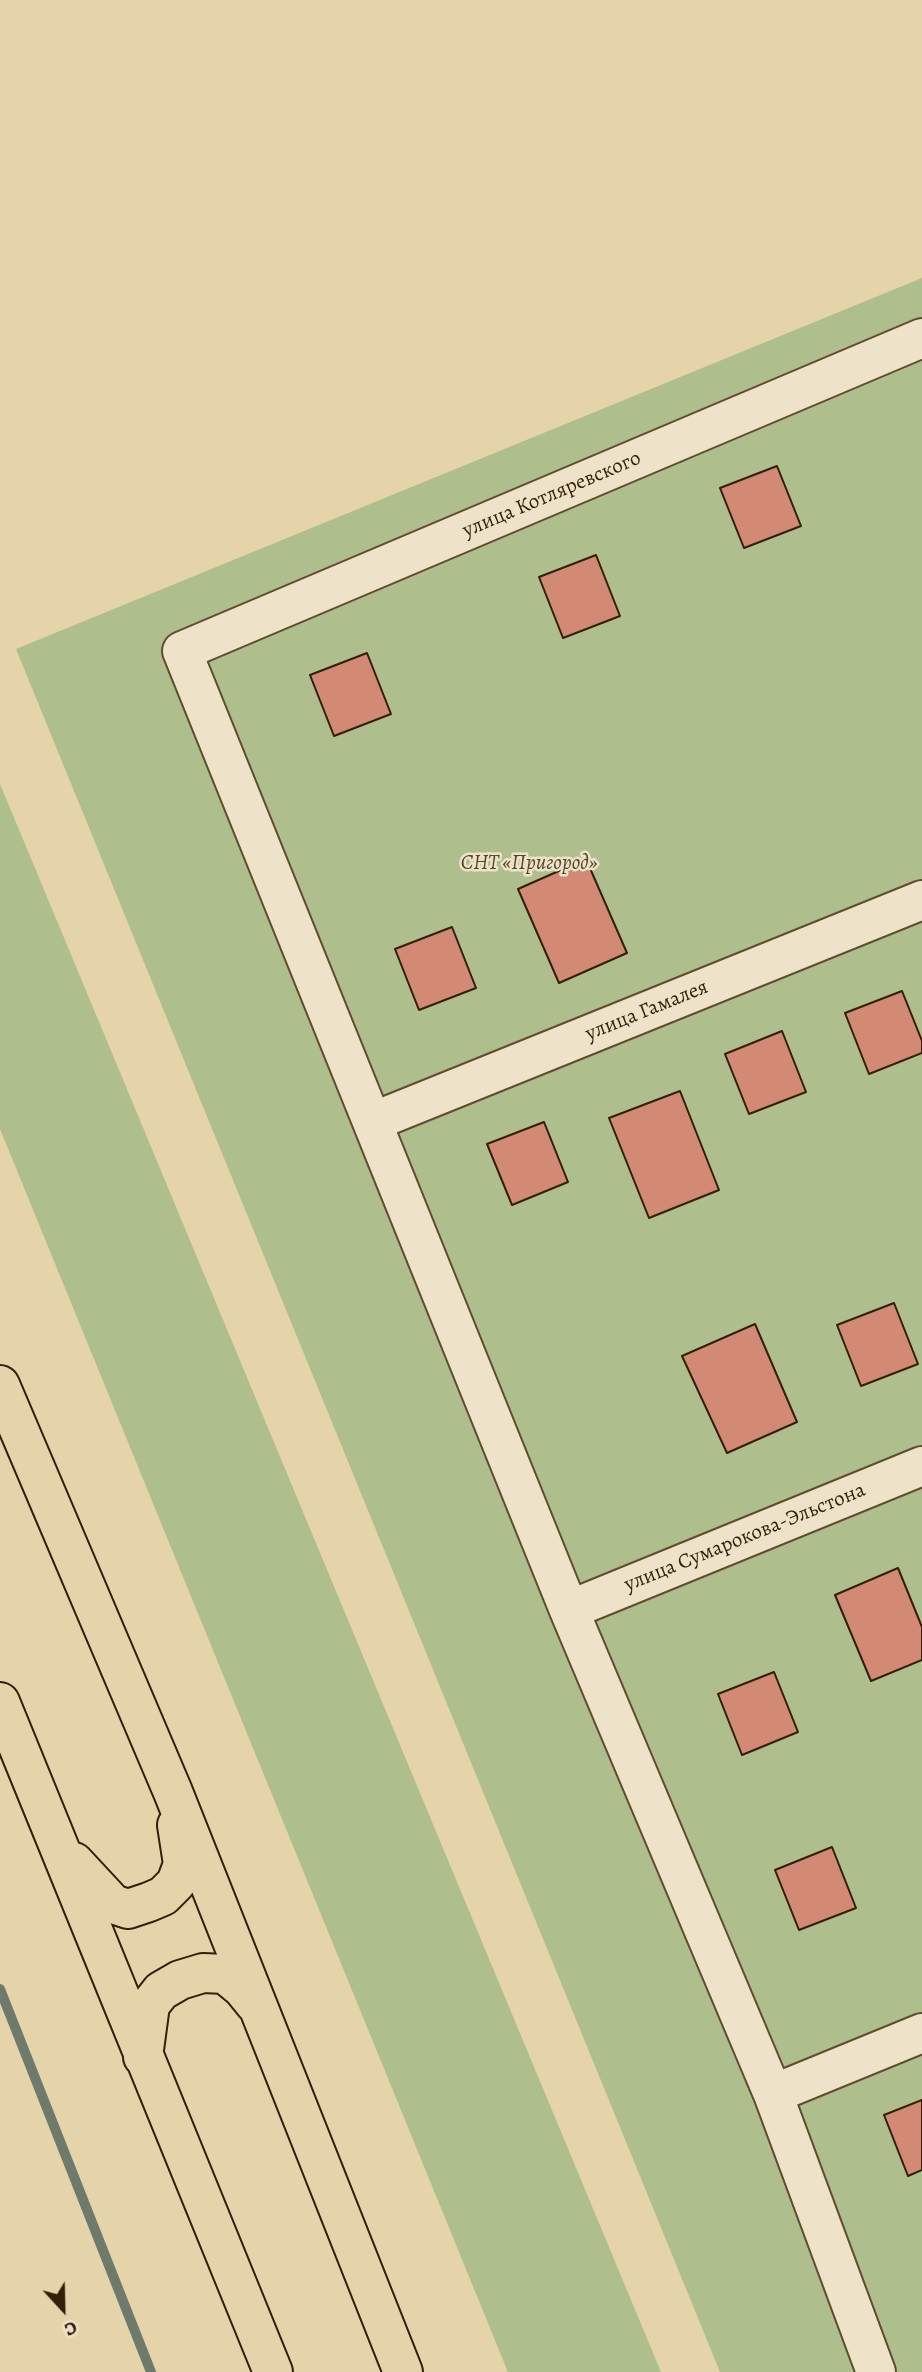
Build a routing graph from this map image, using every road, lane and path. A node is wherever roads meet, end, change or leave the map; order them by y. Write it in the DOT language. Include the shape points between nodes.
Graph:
graph roads {
  1 [pos="922,338"];
  2 [pos="922,900"];
  3 [pos="372,1122"];
  4 [pos="0,1385"];
  5 [pos="922,1466"];
  6 [pos="569,1610"];
  7 [pos="0,1702"];
  8 [pos="173,1792"];
  9 [pos="57,1842"];
  10 [pos="263,2014"];
  11 [pos="922,2033"];
  12 [pos="143,2057"];
  13 [pos="773,2094"];
  14 [pos="273,2372"];
  15 [pos="403,2372"];
  16 [pos="876,2372"];
  1 -- 3 [label="street, улица Котляревского" via="182,651"];
  2 -- 3 [label="street, улица Гамалея"];
  3 -- 6 [label="street"];
  4 -- 8 [label="main road"];
  5 -- 6 [label="street, улица Сумарокова-Эльстона"];
  6 -- 13 [label="street"];
  7 -- 9 [label="main road"];
  8 -- 9 [label="main road" via="183,1864 176,1883 163,1896 128,1909 113,1904"];
  8 -- 10 [label="main road"];
  9 -- 12 [label="main road"];
  10 -- 12 [label="main road" via="225,1974 203,1973 180,1980 161,1991 150,2005"];
  10 -- 15 [label="main road"];
  11 -- 13 [label="street"];
  12 -- 14 [label="main road"];
  13 -- 16 [label="street"];
}
